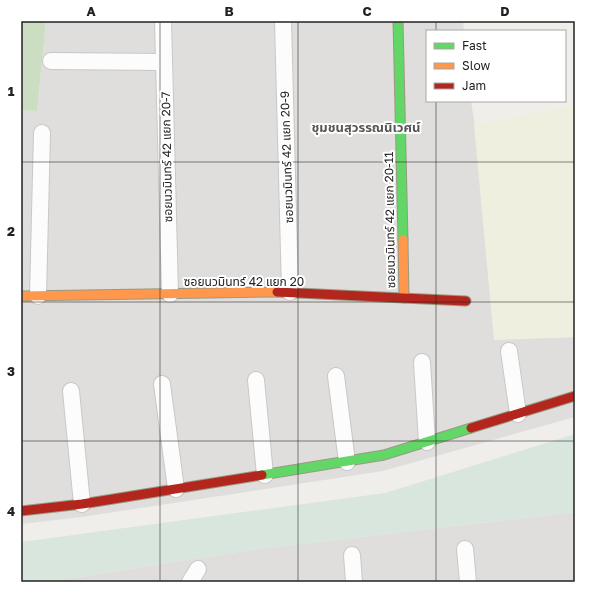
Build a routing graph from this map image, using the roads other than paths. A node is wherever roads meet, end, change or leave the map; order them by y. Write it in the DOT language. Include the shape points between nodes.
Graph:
graph roads {
  1 [pos="163,21"];
  2 [pos="283,21"];
  3 [pos="398,21"];
  4 [pos="51,61"];
  5 [pos="164,62"];
  6 [pos="42,132"];
  7 [pos="290,292"];
  8 [pos="170,294"];
  9 [pos="21,296"];
  10 [pos="38,296"];
  11 [pos="404,298"];
  12 [pos="466,300"];
  13 [pos="509,351"];
  14 [pos="422,362"];
  15 [pos="336,376"];
  16 [pos="256,380"];
  17 [pos="162,384"];
  18 [pos="71,391"];
  19 [pos="575,396"];
  20 [pos="518,414"];
  21 [pos="427,442"];
  22 [pos="347,462"];
  23 [pos="265,475"];
  24 [pos="176,489"];
  25 [pos="82,504"];
  26 [pos="21,511"];
  27 [pos="465,549"];
  28 [pos="352,554"];
  29 [pos="354,582"];
  30 [pos="468,582"];
  1 -- 5 [label="street, ซอยนวมินทร์ 42 แยก 20-7"];
  2 -- 7 [label="street, ซอยนวมินทร์ 42 แยก 20-9"];
  3 -- 11 [label="street, ซอยนวมินทร์ 42 แยก 20-11"];
  4 -- 5 [label="street"];
  5 -- 8 [label="street, ซอยนวมินทร์ 42 แยก 20-7"];
  6 -- 10 [label="street"];
  7 -- 8 [label="street, ซอยนวมินทร์ 42 แยก 20"];
  7 -- 11 [label="street, ซอยนวมินทร์ 42 แยก 20"];
  8 -- 10 [label="street, ซอยนวมินทร์ 42 แยก 20"];
  9 -- 10 [label="street, ซอยนวมินทร์ 42 แยก 20"];
  11 -- 12 [label="street, ซอยนวมินทร์ 42 แยก 20"];
  13 -- 20 [label="street"];
  14 -- 21 [label="street"];
  15 -- 22 [label="street"];
  16 -- 23 [label="street"];
  17 -- 24 [label="street"];
  18 -- 25 [label="street"];
  19 -- 20 [label="street"];
  20 -- 21 [label="street"];
  21 -- 22 [label="street" via="384,455"];
  22 -- 23 [label="street"];
  23 -- 24 [label="street"];
  24 -- 25 [label="street"];
  25 -- 26 [label="street"];
  27 -- 30 [label="street"];
  28 -- 29 [label="street"];
}
